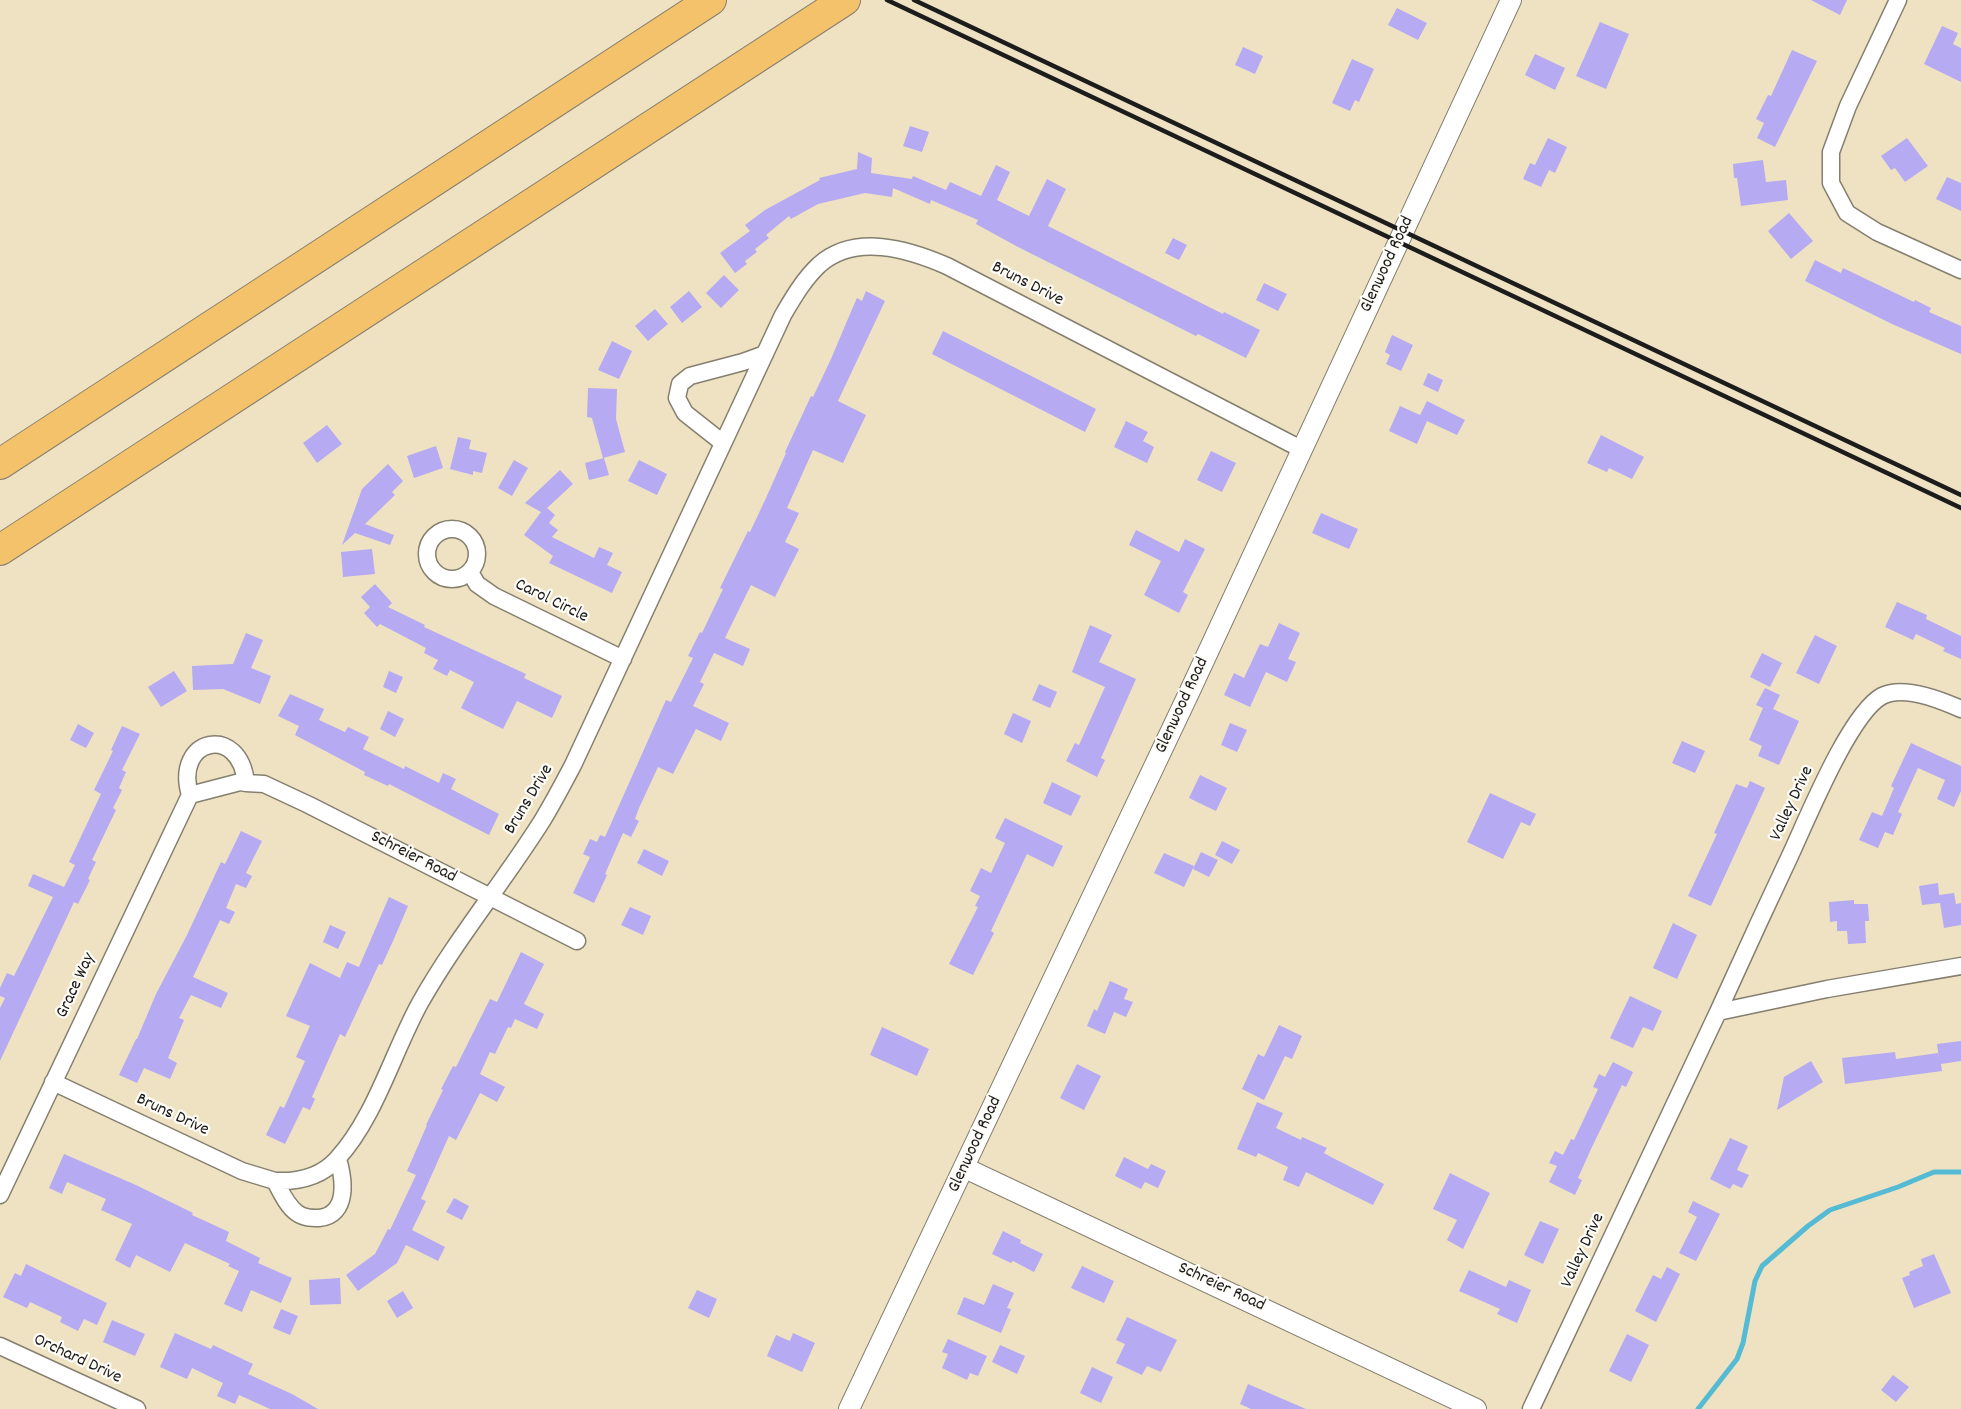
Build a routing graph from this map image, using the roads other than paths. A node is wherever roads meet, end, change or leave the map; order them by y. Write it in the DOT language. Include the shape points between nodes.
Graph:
graph roads {
  1 [pos="711,0"];
  2 [pos="845,0"];
  3 [pos="1511,0"];
  4 [pos="1898,0"];
  5 [pos="1961,270"];
  6 [pos="765,354"];
  7 [pos="723,443"];
  8 [pos="1303,450"];
  9 [pos="0,464"];
  10 [pos="0,550"];
  11 [pos="470,572"];
  12 [pos="623,659"];
  13 [pos="1961,710"];
  14 [pos="246,783"];
  15 [pos="190,795"];
  16 [pos="490,897"];
  17 [pos="577,941"];
  18 [pos="1961,966"];
  19 [pos="1718,1012"];
  20 [pos="53,1082"];
  21 [pos="338,1159"];
  22 [pos="965,1168"];
  23 [pos="275,1181"];
  24 [pos="0,1195"];
  25 [pos="0,1346"];
  26 [pos="137,1409"];
  27 [pos="849,1409"];
  28 [pos="1476,1409"];
  29 [pos="1532,1409"];
  1 -- 9 [label="highway"];
  2 -- 10 [label="highway"];
  3 -- 8 [label="street, Glenwood Road"];
  4 -- 5 [label="street" via="1831,152 1831,183 1847,213 1877,232"];
  6 -- 7 [label="street, Bruns Drive"];
  6 -- 7 [label="street" via="690,376 680,384 677,398 684,413"];
  6 -- 8 [label="street, Bruns Drive" via="796,293 820,264 837,254 862,248 900,249 947,266"];
  7 -- 12 [label="street, Bruns Drive"];
  8 -- 22 [label="street, Glenwood Road"];
  11 -- 12 [label="street, Carol Circle" via="477,584 494,596"];
  12 -- 16 [label="street, Bruns Drive" via="543,819"];
  13 -- 19 [label="street, Valley Drive" via="1908,693 1882,696 1866,711 1828,776"];
  14 -- 15 [label="street, Schreier Road"];
  14 -- 15 [label="street" via="241,760 232,750 216,744 201,748 191,758 186,772"];
  14 -- 16 [label="street, Schreier Road" via="264,784 309,805"];
  15 -- 20 [label="street, Grace Way"];
  16 -- 17 [label="street, Schreier Road"];
  16 -- 21 [label="street, Bruns Drive" via="419,1005 365,1118"];
  18 -- 19 [label="street"];
  19 -- 29 [label="street, Valley Drive"];
  20 -- 23 [label="street, Bruns Drive" via="242,1171"];
  20 -- 24 [label="street, Grace Way"];
  21 -- 23 [label="street, Bruns Drive" via="309,1178"];
  21 -- 23 [label="street" via="343,1194 338,1208 327,1217 307,1218 295,1212"];
  22 -- 27 [label="street, Glenwood Road"];
  22 -- 28 [label="street, Schreier Road"];
  25 -- 26 [label="street, Orchard Drive"];
}
